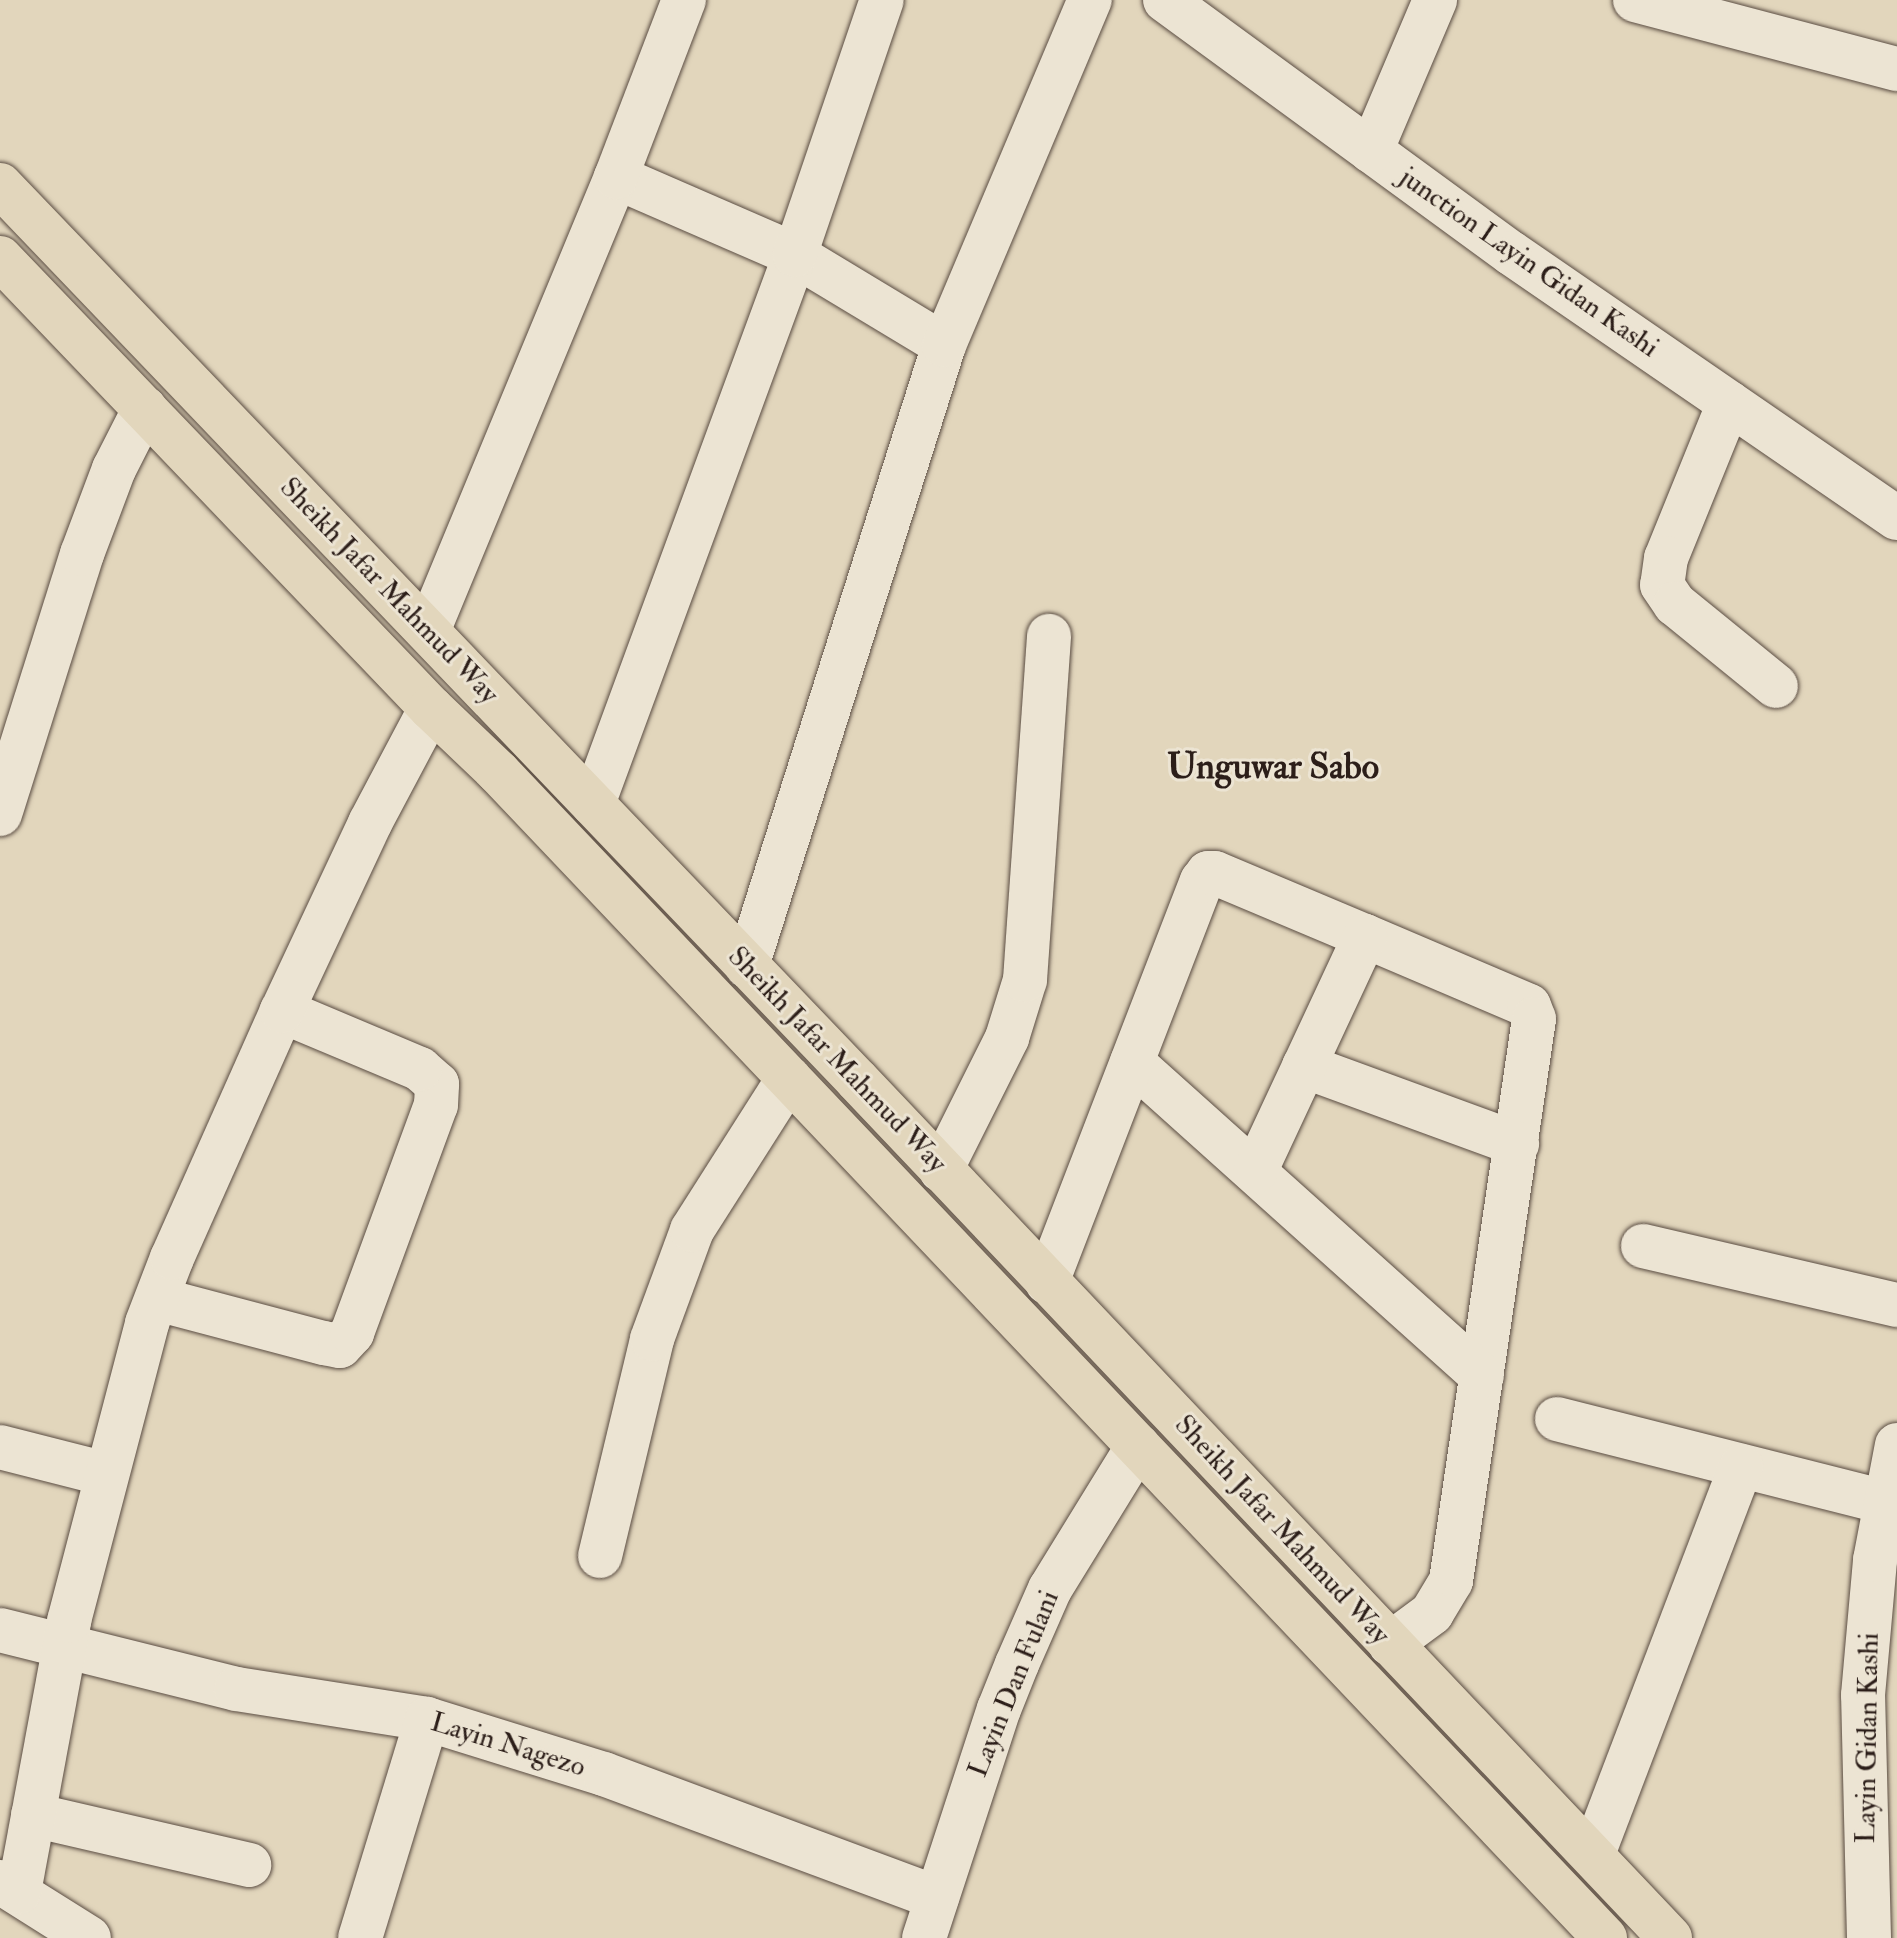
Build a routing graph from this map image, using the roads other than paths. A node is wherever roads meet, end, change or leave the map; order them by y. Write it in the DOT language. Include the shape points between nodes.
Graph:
graph roads {
  1 [pos="684,0"];
  2 [pos="882,0"];
  3 [pos="1090,0"];
  4 [pos="1435,0"];
  5 [pos="1635,0"];
  6 [pos="1192,8"];
  7 [pos="1897,69"];
  8 [pos="1371,151"];
  9 [pos="616,177"];
  10 [pos="0,185"];
  11 [pos="795,255"];
  12 [pos="0,258"];
  13 [pos="944,345"];
  14 [pos="1729,403"];
  15 [pos="145,408"];
  16 [pos="1897,518"];
  17 [pos="428,631"];
  18 [pos="1049,636"];
  19 [pos="1776,686"];
  20 [pos="431,708"];
  21 [pos="593,804"];
  22 [pos="0,814"];
  23 [pos="1365,936"];
  24 [pos="747,966"];
  25 [pos="282,1011"];
  26 [pos="1132,1062"];
  27 [pos="1304,1066"];
  28 [pos="789,1078"];
  29 [pos="1517,1144"];
  30 [pos="941,1170"];
  31 [pos="1255,1172"];
  32 [pos="1643,1246"];
  33 [pos="1047,1282"];
  34 [pos="157,1299"];
  35 [pos="1897,1305"];
  36 [pos="1482,1376"];
  37 [pos="1557,1419"];
  38 [pos="1897,1445"];
  39 [pos="1138,1446"];
  40 [pos="0,1447"];
  41 [pos="1741,1466"];
  42 [pos="106,1474"];
  43 [pos="1885,1502"];
  44 [pos="600,1556"];
  45 [pos="0,1630"];
  46 [pos="1390,1644"];
  47 [pos="64,1648"];
  48 [pos="427,1719"];
  49 [pos="1880,1750"];
  50 [pos="33,1815"];
  51 [pos="1593,1854"];
  52 [pos="249,1865"];
  53 [pos="10,1887"];
  54 [pos="931,1918"];
  55 [pos="89,1938"];
  56 [pos="360,1938"];
  57 [pos="1605,1938"];
  58 [pos="1670,1938"];
  59 [pos="1869,1938"];
  1 -- 9 [label="street"];
  2 -- 11 [label="street"];
  3 -- 13 [label="street"];
  4 -- 8 [label="street"];
  5 -- 7 [label="street"];
  6 -- 8 [label="street, junction Layin Gidan Kashi"];
  8 -- 14 [label="street, junction Layin Gidan Kashi"];
  9 -- 11 [label="street"];
  9 -- 17 [label="street"];
  10 -- 17 [label="main road, Sheikh Jafar Mahmud Way"];
  11 -- 13 [label="street"];
  11 -- 21 [label="street"];
  12 -- 15 [label="main road, Sheikh Jafar Mahmud Way"];
  13 -- 24 [label="street"];
  14 -- 16 [label="street, junction Layin Gidan Kashi"];
  14 -- 19 [label="street" via="1666,558 1662,585 1675,604"];
  15 -- 20 [label="main road, Sheikh Jafar Mahmud Way"];
  15 -- 22 [label="street" via="114,469 82,554"];
  17 -- 21 [label="main road, Sheikh Jafar Mahmud Way"];
  18 -- 30 [label="street" via="1025,980 1007,1038"];
  20 -- 25 [label="street"];
  20 -- 28 [label="main road, Sheikh Jafar Mahmud Way"];
  21 -- 24 [label="main road, Sheikh Jafar Mahmud Way"];
  23 -- 26 [label="street" via="1208,873"];
  23 -- 27 [label="street"];
  23 -- 29 [label="street" via="1529,1006 1533,1040"];
  24 -- 30 [label="main road, Sheikh Jafar Mahmud Way"];
  25 -- 34 [label="street"];
  25 -- 34 [label="street" via="420,1069 437,1084 436,1105 352,1333 340,1346"];
  26 -- 31 [label="street"];
  26 -- 33 [label="street"];
  27 -- 29 [label="street"];
  27 -- 31 [label="street"];
  28 -- 39 [label="main road, Sheikh Jafar Mahmud Way"];
  28 -- 44 [label="street" via="692,1230 652,1339"];
  29 -- 36 [label="street"];
  30 -- 33 [label="main road, Sheikh Jafar Mahmud Way"];
  31 -- 36 [label="street"];
  32 -- 35 [label="street"];
  33 -- 46 [label="main road, Sheikh Jafar Mahmud Way"];
  34 -- 42 [label="street"];
  36 -- 46 [label="street" via="1451,1581 1432,1613"];
  37 -- 41 [label="street"];
  38 -- 43 [label="street, Layin Gidan Kashi"];
  39 -- 54 [label="street, Layin Dan Fulani" via="1050,1589 999,1709"];
  39 -- 57 [label="main road, Sheikh Jafar Mahmud Way"];
  40 -- 42 [label="street"];
  41 -- 43 [label="street"];
  41 -- 51 [label="street"];
  42 -- 47 [label="street"];
  43 -- 49 [label="street, Layin Gidan Kashi" via="1864,1680"];
  45 -- 47 [label="street, Layin Nagezo"];
  46 -- 51 [label="main road, Sheikh Jafar Mahmud Way"];
  47 -- 48 [label="street, Layin Nagezo" via="236,1689"];
  47 -- 50 [label="street"];
  48 -- 54 [label="street, Layin Nagezo" via="604,1774"];
  48 -- 56 [label="street"];
  49 -- 59 [label="street, Layin Gidan Kashi"];
  50 -- 52 [label="street"];
  50 -- 53 [label="street"];
  51 -- 58 [label="main road, Sheikh Jafar Mahmud Way"];
  53 -- 55 [label="street"];
}
